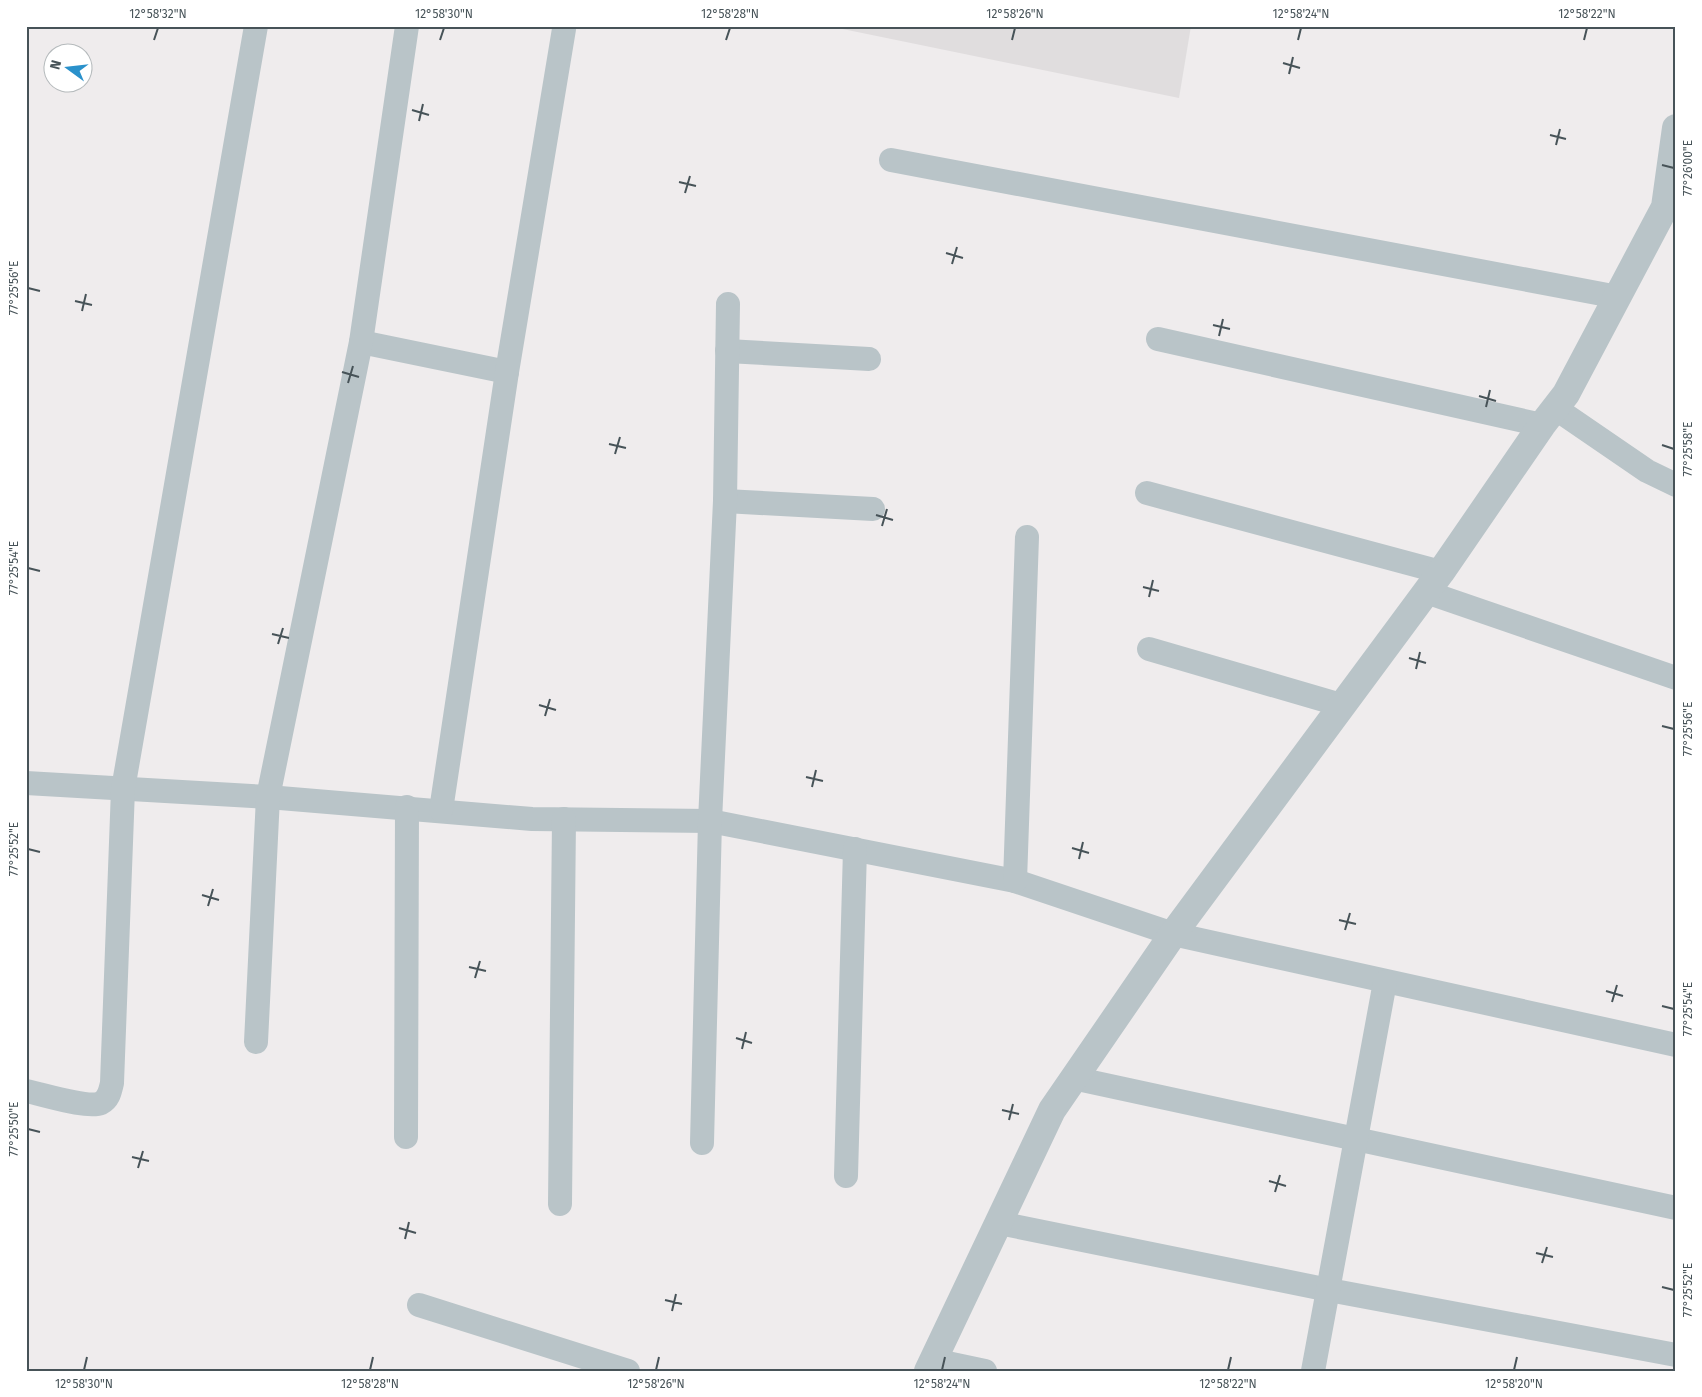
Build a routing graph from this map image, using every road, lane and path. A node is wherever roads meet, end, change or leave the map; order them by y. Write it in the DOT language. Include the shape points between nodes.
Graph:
graph roads {
  1 [pos="256,26"];
  2 [pos="407,26"];
  3 [pos="564,29"];
  4 [pos="1676,128"];
  5 [pos="891,160"];
  6 [pos="1618,297"];
  7 [pos="728,304"];
  8 [pos="1158,339"];
  9 [pos="361,342"];
  10 [pos="727,351"];
  11 [pos="869,359"];
  12 [pos="507,372"];
  13 [pos="1548,416"];
  14 [pos="1676,485"];
  15 [pos="1147,493"];
  16 [pos="725,501"];
  17 [pos="873,509"];
  18 [pos="1027,537"];
  19 [pos="1434,582"];
  20 [pos="1149,649"];
  21 [pos="1676,678"];
  22 [pos="1341,705"];
  23 [pos="26,783"];
  24 [pos="123,789"];
  25 [pos="268,797"];
  26 [pos="407,808"];
  27 [pos="441,810"];
  28 [pos="564,819"];
  29 [pos="710,821"];
  30 [pos="855,849"];
  31 [pos="1015,881"];
  32 [pos="1173,934"];
  33 [pos="1385,982"];
  34 [pos="256,1042"];
  35 [pos="1676,1044"];
  36 [pos="1073,1078"];
  37 [pos="26,1091"];
  38 [pos="406,1137"];
  39 [pos="1357,1138"];
  40 [pos="702,1143"];
  41 [pos="846,1176"];
  42 [pos="560,1204"];
  43 [pos="1676,1208"];
  44 [pos="999,1223"];
  45 [pos="1329,1290"];
  46 [pos="419,1305"];
  47 [pos="1676,1355"];
  48 [pos="931,1365"];
  49 [pos="628,1371"];
  50 [pos="985,1371"];
  51 [pos="1313,1371"];
  1 -- 24 [label="street"];
  2 -- 9 [label="street"];
  3 -- 12 [label="street"];
  4 -- 6 [label="street" via="1665,207"];
  5 -- 6 [label="street"];
  6 -- 13 [label="street" via="1566,394"];
  7 -- 10 [label="street"];
  8 -- 13 [label="street"];
  9 -- 12 [label="street"];
  9 -- 25 [label="street"];
  10 -- 11 [label="street"];
  10 -- 16 [label="street"];
  12 -- 27 [label="street"];
  13 -- 14 [label="street"];
  13 -- 19 [label="street"];
  15 -- 19 [label="street"];
  16 -- 17 [label="street"];
  16 -- 29 [label="street"];
  18 -- 31 [label="street"];
  19 -- 21 [label="street"];
  19 -- 22 [label="street"];
  20 -- 22 [label="street"];
  22 -- 32 [label="street"];
  23 -- 24 [label="street"];
  24 -- 25 [label="street"];
  24 -- 37 [label="street" via="109,1096 100,1103 87,1104"];
  25 -- 26 [label="street"];
  25 -- 34 [label="street"];
  26 -- 27 [label="street"];
  26 -- 38 [label="street"];
  27 -- 28 [label="street"];
  28 -- 29 [label="street"];
  28 -- 42 [label="street"];
  29 -- 30 [label="street"];
  29 -- 40 [label="street"];
  30 -- 31 [label="street"];
  30 -- 41 [label="street"];
  31 -- 32 [label="street"];
  32 -- 33 [label="street"];
  32 -- 36 [label="street"];
  33 -- 35 [label="street"];
  33 -- 39 [label="street"];
  36 -- 39 [label="street"];
  36 -- 44 [label="street" via="1052,1110"];
  39 -- 43 [label="street"];
  39 -- 45 [label="street"];
  44 -- 45 [label="street"];
  44 -- 48 [label="street"];
  45 -- 47 [label="street"];
  45 -- 51 [label="street"];
  46 -- 49 [label="street"];
  48 -- 50 [label="street"];
}
